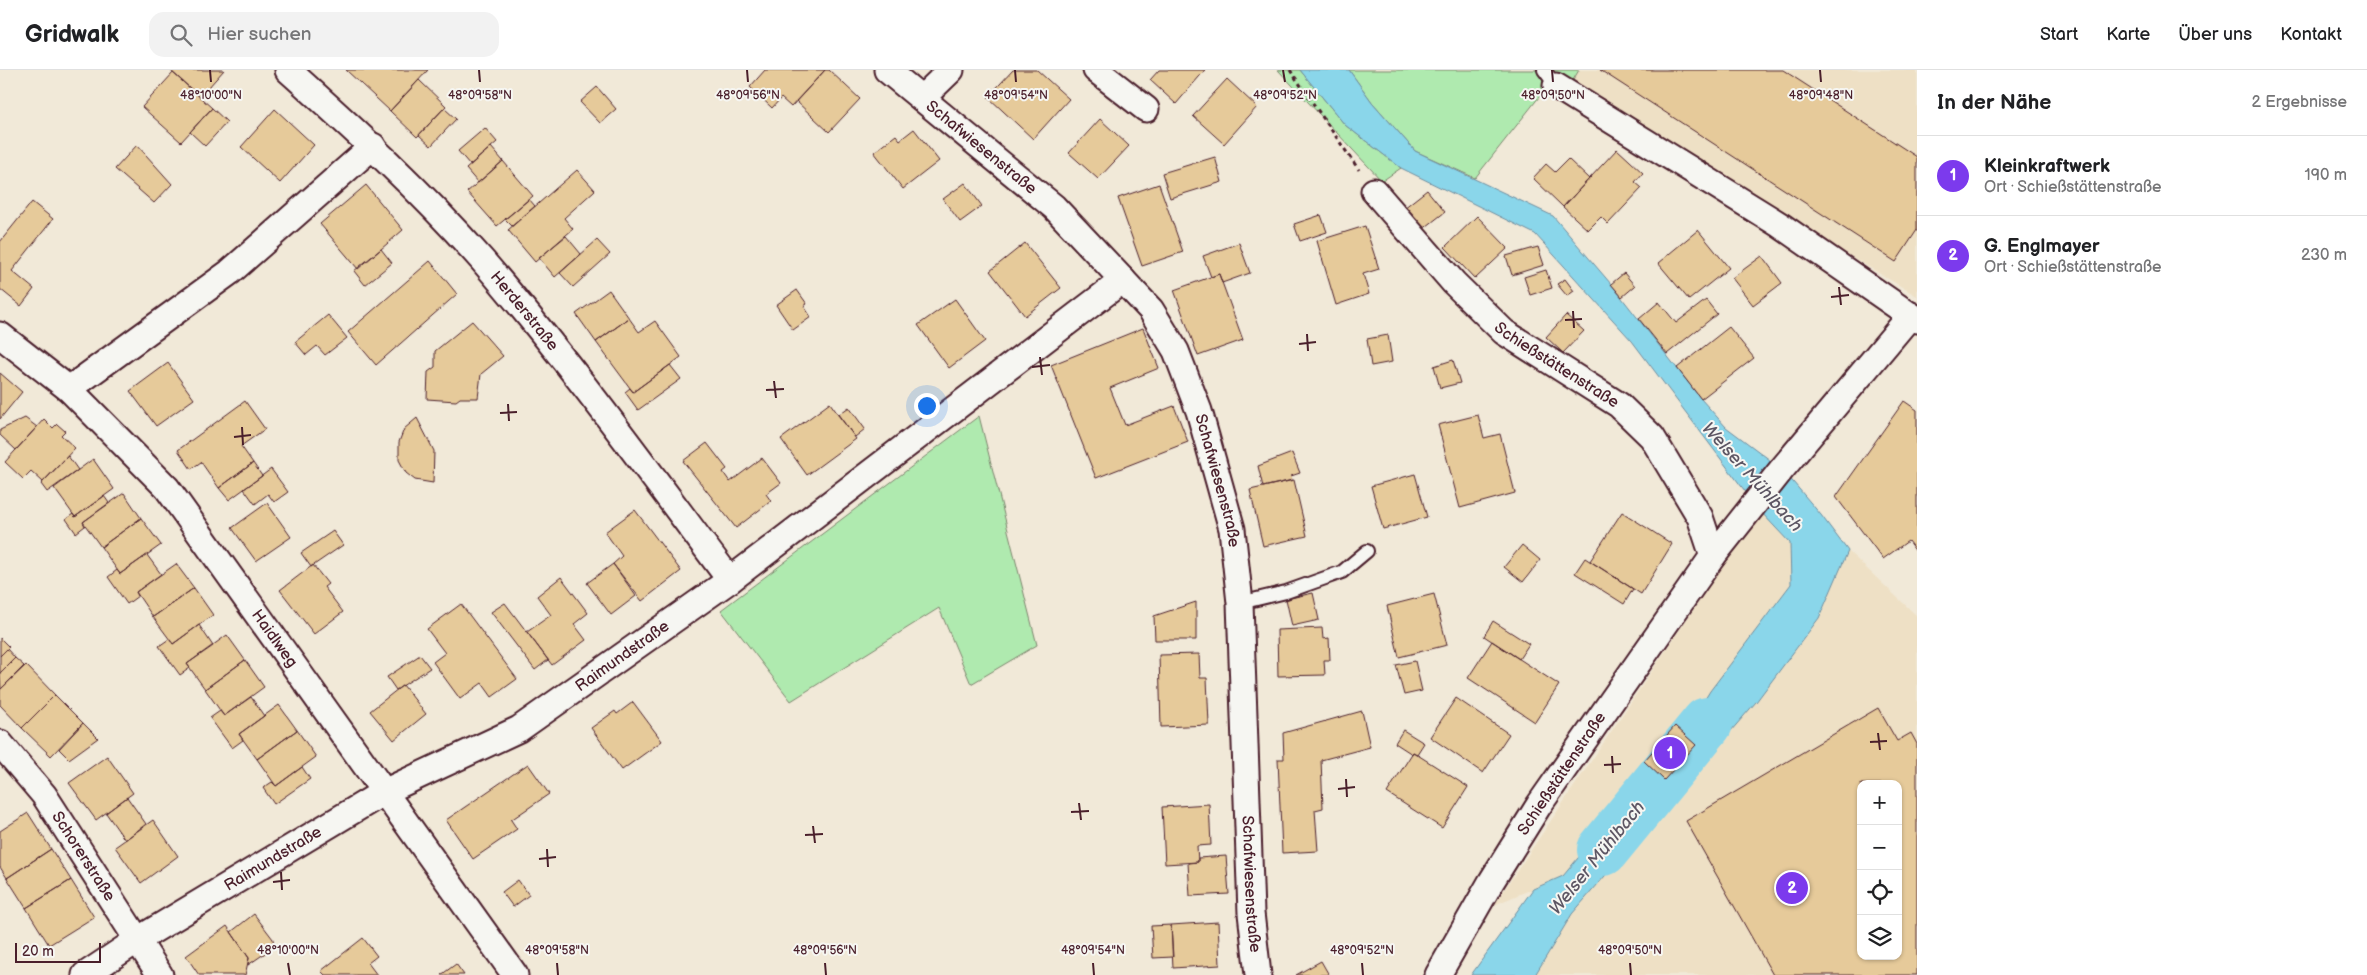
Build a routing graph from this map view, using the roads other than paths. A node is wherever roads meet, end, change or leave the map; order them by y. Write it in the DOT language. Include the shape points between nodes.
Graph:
graph roads {
  1 [pos="288,70"];
  2 [pos="887,70"];
  3 [pos="951,70"];
  4 [pos="1096,70"];
  5 [pos="1550,78"];
  6 [pos="922,98"];
  7 [pos="1146,109"];
  8 [pos="373,146"];
  9 [pos="1374,191"];
  10 [pos="1123,280"];
  11 [pos="1914,318"];
  12 [pos="0,335"];
  13 [pos="69,389"];
  14 [pos="1367,551"];
  15 [pos="1714,556"];
  16 [pos="730,580"];
  17 [pos="1240,602"];
  18 [pos="0,742"];
  19 [pos="384,792"];
  20 [pos="139,939"];
  21 [pos="85,975"];
  22 [pos="160,975"];
  23 [pos="515,975"];
  24 [pos="1258,975"];
  25 [pos="1438,975"];
  1 -- 8 [label="street, Herderstraße"];
  2 -- 6 [label="street, Schafwiesenstraße"];
  3 -- 6 [label="street, Schafwiesenstraße"];
  4 -- 7 [label="street"];
  5 -- 11 [label="street, Schießstättenstraße" via="1780,225"];
  6 -- 10 [label="street, Schafwiesenstraße" via="1054,207"];
  8 -- 13 [label="street" via="230,272"];
  8 -- 16 [label="street, Herderstraße" via="481,259 563,358"];
  9 -- 15 [label="street, Schießstättenstraße" via="1454,284 1504,332 1619,405 1652,437 1700,517"];
  10 -- 16 [label="street, Raimundstraße"];
  10 -- 17 [label="street, Schafwiesenstraße" via="1151,310 1176,351 1199,411 1232,529"];
  11 -- 15 [label="street, Schießstättenstraße" via="1782,469"];
  12 -- 13 [label="street, Haidlweg"];
  13 -- 19 [label="street, Haidlweg" via="167,488"];
  14 -- 17 [label="lane" via="1342,572 1286,592"];
  15 -- 25 [label="street, Schießstättenstraße" via="1539,805"];
  16 -- 19 [label="street, Raimundstraße" via="518,729"];
  17 -- 24 [label="street, Schafwiesenstraße" via="1251,913"];
  18 -- 20 [label="street, Schorerstraße" via="44,795"];
  19 -- 20 [label="street, Raimundstraße"];
  19 -- 23 [label="street, Haidlweg"];
  20 -- 21 [label="street, Raimundstraße"];
  20 -- 22 [label="street, Schorerstraße"];
}
